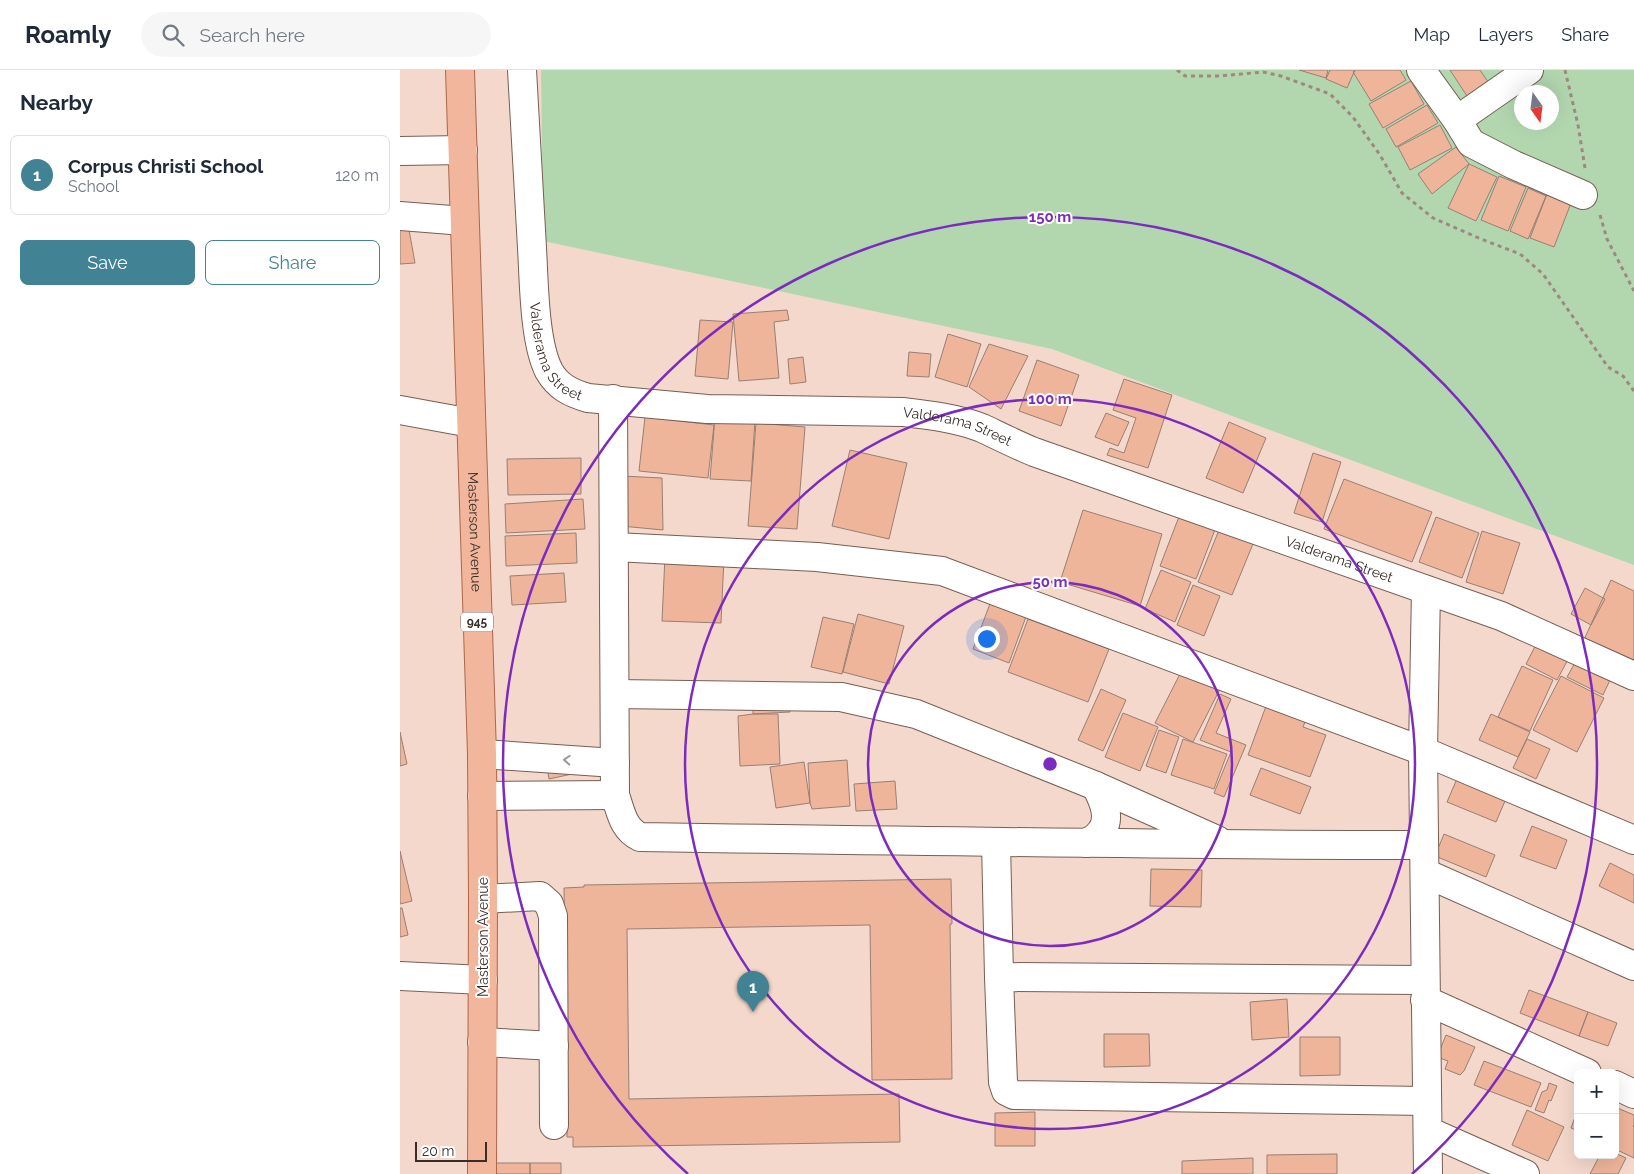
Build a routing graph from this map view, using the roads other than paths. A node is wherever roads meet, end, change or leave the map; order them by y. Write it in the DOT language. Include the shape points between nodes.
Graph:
graph roads {
  1 [pos="460,70"];
  2 [pos="522,70"];
  3 [pos="1421,70"];
  4 [pos="1529,70"];
  5 [pos="1457,120"];
  6 [pos="463,150"];
  7 [pos="400,151"];
  8 [pos="1583,195"];
  9 [pos="400,216"];
  10 [pos="464,221"];
  11 [pos="613,399"];
  12 [pos="400,410"];
  13 [pos="470,424"];
  14 [pos="614,548"];
  15 [pos="1426,590"];
  16 [pos="1634,676"];
  17 [pos="616,694"];
  18 [pos="1424,751"];
  19 [pos="482,754"];
  20 [pos="615,763"];
  21 [pos="1096,786"];
  22 [pos="615,795"];
  23 [pos="482,796"];
  24 [pos="1634,840"];
  25 [pos="996,842"];
  26 [pos="1086,844"];
  27 [pos="1227,845"];
  28 [pos="1424,845"];
  29 [pos="1425,874"];
  30 [pos="484,899"];
  31 [pos="1634,966"];
  32 [pos="400,976"];
  33 [pos="999,977"];
  34 [pos="482,980"];
  35 [pos="1425,990"];
  36 [pos="482,1042"];
  37 [pos="554,1046"];
  38 [pos="1579,1069"];
  39 [pos="1619,1087"];
  40 [pos="1634,1094"];
  41 [pos="1427,1101"];
  42 [pos="554,1125"];
  43 [pos="1428,1131"];
  44 [pos="482,1174"];
  45 [pos="1428,1174"];
  46 [pos="1524,1174"];
  1 -- 6 [label="main road, Masterson Avenue / 945"];
  2 -- 11 [label="street, Valderama Street" via="534,288 544,357 558,384 571,393 588,398"];
  3 -- 5 [label="street"];
  4 -- 5 [label="street"];
  5 -- 8 [label="street" via="1471,143"];
  6 -- 7 [label="street"];
  6 -- 10 [label="main road, Masterson Avenue / 945"];
  9 -- 10 [label="street"];
  10 -- 13 [label="main road, Masterson Avenue / 945"];
  11 -- 14 [label="street"];
  11 -- 15 [label="street, Valderama Street" via="707,409 902,412 958,420 1034,452"];
  12 -- 13 [label="street"];
  13 -- 19 [label="main road, Masterson Avenue / 945"];
  14 -- 17 [label="street"];
  14 -- 18 [label="street" via="816,557 942,571"];
  15 -- 16 [label="street, Valderama Street" via="1501,616"];
  15 -- 18 [label="street"];
  17 -- 20 [label="street"];
  17 -- 21 [label="street" via="841,697 916,714"];
  18 -- 24 [label="street"];
  18 -- 28 [label="street"];
  20 -- 19 [label="street, one-way"];
  19 -- 23 [label="main road, Masterson Avenue / 945"];
  20 -- 22 [label="street"];
  21 -- 26 [label="street" via="1106,807 1106,821 1101,833"];
  21 -- 27 [label="street"];
  22 -- 23 [label="street"];
  22 -- 25 [label="street" via="624,823 640,837"];
  23 -- 30 [label="main road, Masterson Avenue / 945"];
  25 -- 26 [label="street"];
  25 -- 33 [label="street"];
  26 -- 27 [label="street"];
  27 -- 28 [label="street"];
  28 -- 29 [label="street"];
  29 -- 31 [label="street"];
  29 -- 35 [label="street"];
  30 -- 34 [label="main road, Masterson Avenue / 945"];
  30 -- 37 [label="street" via="540,896 549,904 553,916"];
  32 -- 34 [label="street"];
  33 -- 35 [label="street"];
  33 -- 41 [label="street" via="1003,1082 1006,1091 1014,1095"];
  34 -- 36 [label="main road, Masterson Avenue / 945"];
  35 -- 38 [label="street"];
  35 -- 41 [label="street"];
  36 -- 37 [label="street"];
  36 -- 44 [label="main road, Masterson Avenue / 945"];
  37 -- 42 [label="street"];
  39 -- 40 [label="street"];
  41 -- 43 [label="street"];
  43 -- 45 [label="street"];
  43 -- 46 [label="street"];
}
